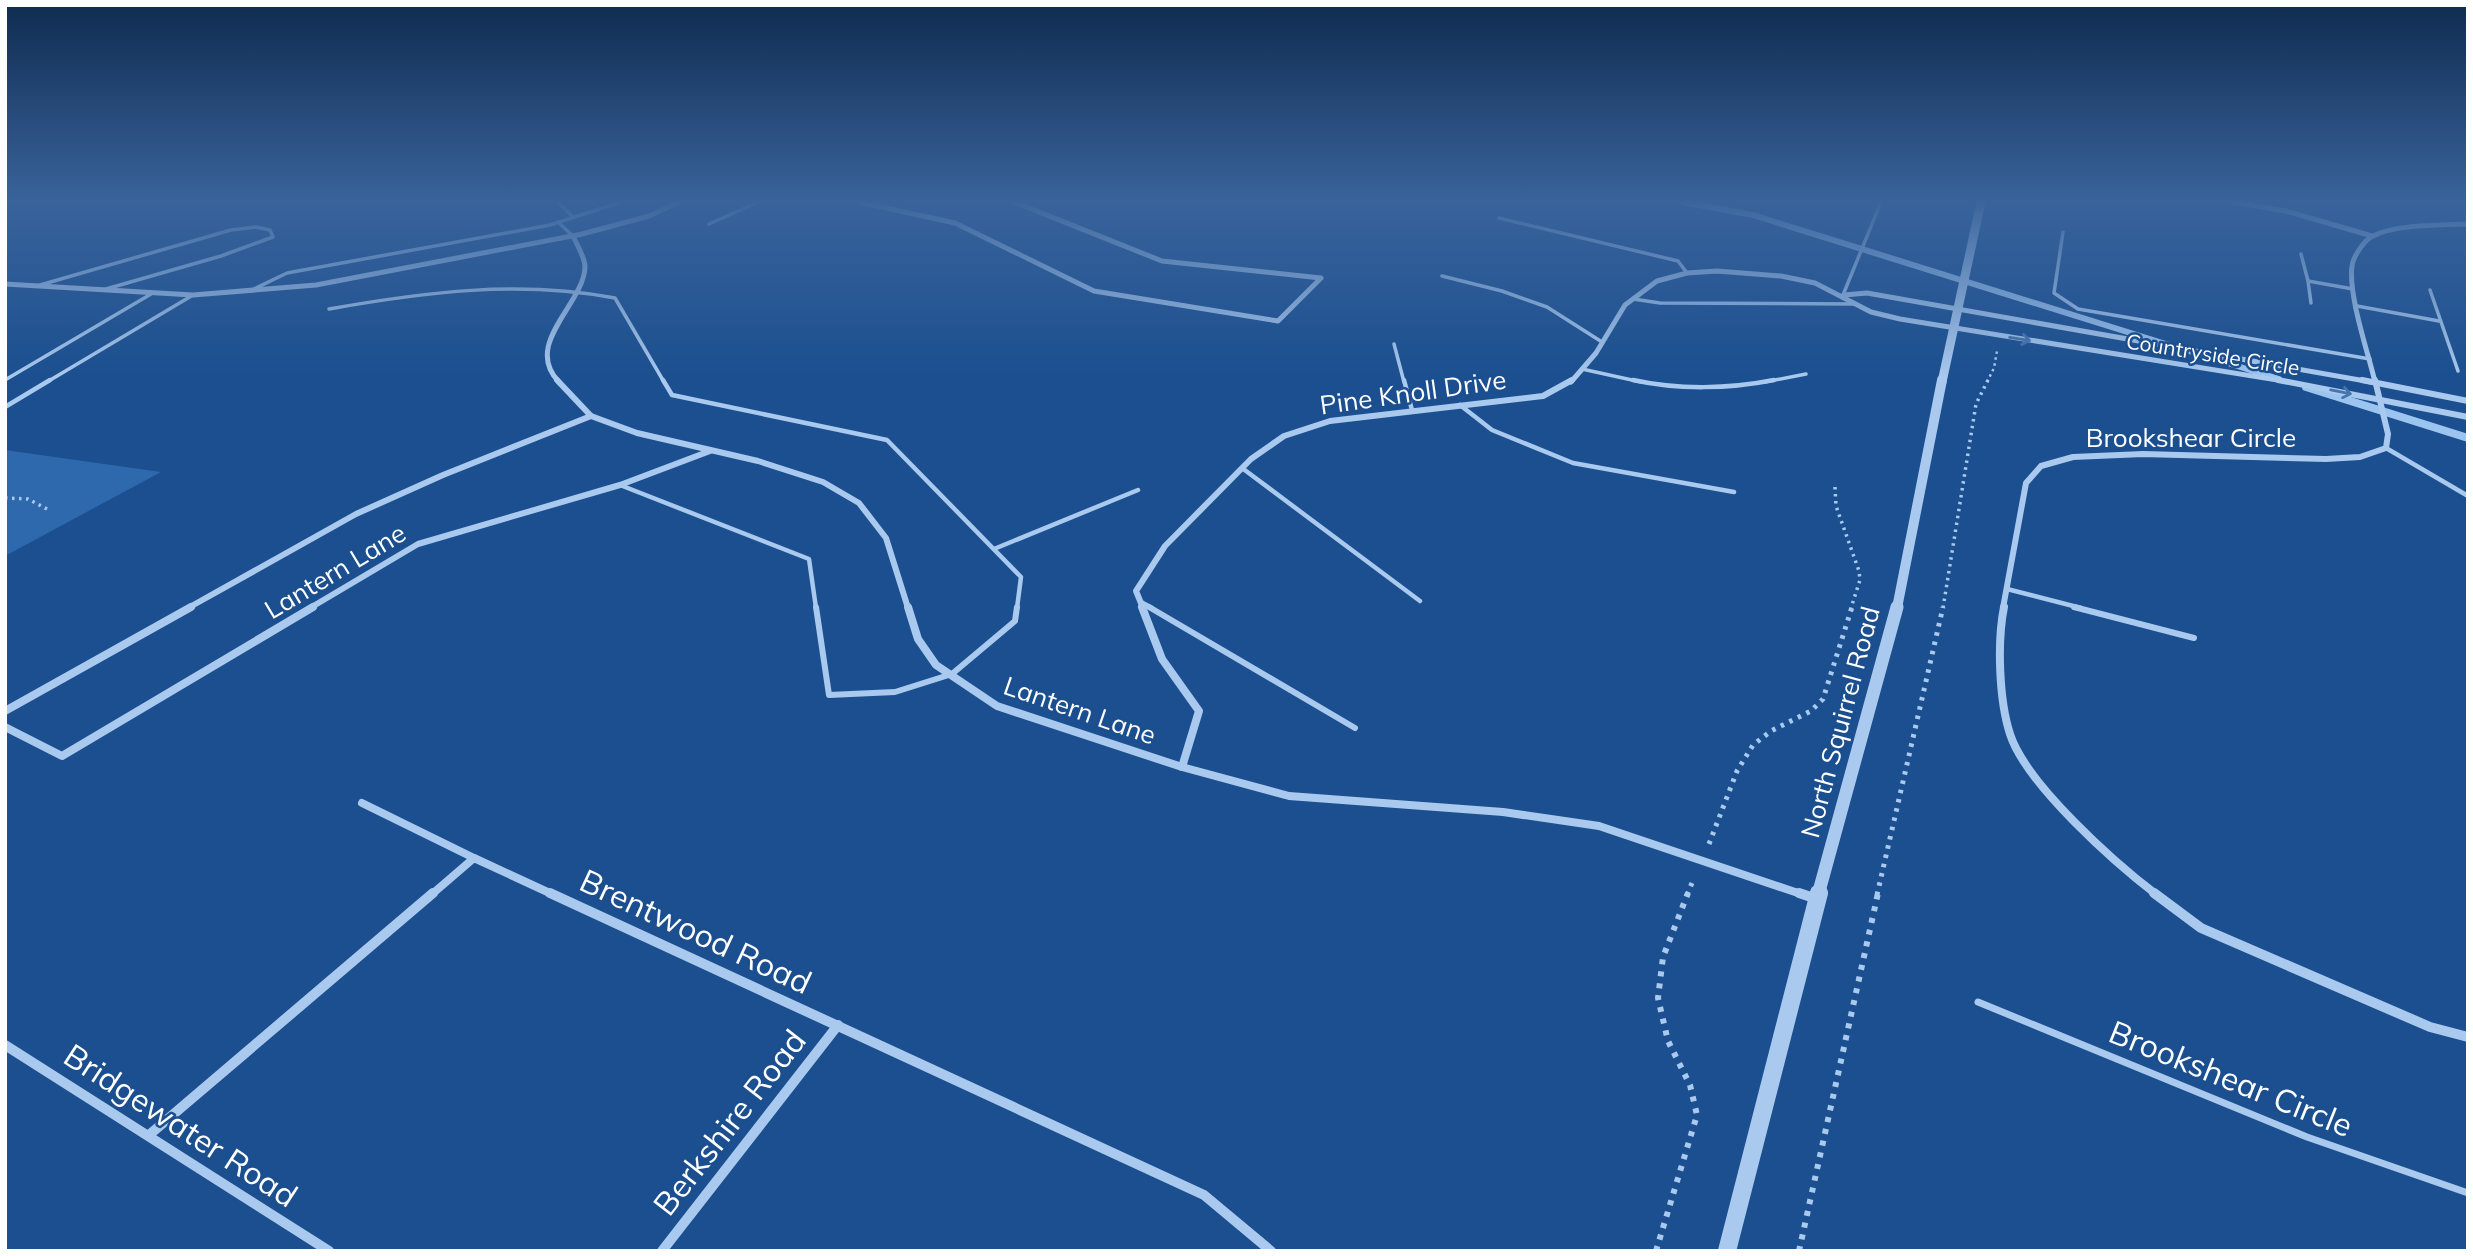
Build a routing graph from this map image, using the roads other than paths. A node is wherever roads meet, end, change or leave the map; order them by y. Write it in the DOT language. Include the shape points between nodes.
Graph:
graph roads {
  1 [pos="125,261"];
  2 [pos="205,261"];
  3 [pos="349,261"];
  4 [pos="444,261"];
  5 [pos="584,261"];
  6 [pos="1032,261"];
  7 [pos="1160,261"];
  8 [pos="1676,261"];
  9 [pos="1857,261"];
  10 [pos="1967,261"];
  11 [pos="2059,261"];
  12 [pos="2303,261"];
  13 [pos="2354,261"];
  14 [pos="1686,273"];
  15 [pos="1442,276"];
  16 [pos="2308,281"];
  17 [pos="5,284"];
  18 [pos="37,286"];
  19 [pos="578,289"];
  20 [pos="2353,289"];
  21 [pos="2430,290"];
  22 [pos="100,291"];
  23 [pos="248,292"];
  24 [pos="151,294"];
  25 [pos="192,295"];
  26 [pos="1843,295"];
  27 [pos="1633,299"];
  28 [pos="2311,303"];
  29 [pos="1855,304"];
  30 [pos="2357,306"];
  31 [pos="329,309"];
  32 [pos="1956,310"];
  33 [pos="2439,321"];
  34 [pos="1952,329"];
  35 [pos="1602,342"];
  36 [pos="1394,344"];
  37 [pos="2370,359"];
  38 [pos="1582,369"];
  39 [pos="2458,371"];
  40 [pos="1806,374"];
  41 [pos="5,380"];
  42 [pos="2379,391"];
  43 [pos="2468,401"];
  44 [pos="1460,405"];
  45 [pos="5,407"];
  46 [pos="1412,410"];
  47 [pos="591,416"];
  48 [pos="2468,417"];
  49 [pos="2386,448"];
  50 [pos="711,451"];
  51 [pos="1242,468"];
  52 [pos="620,485"];
  53 [pos="1138,490"];
  54 [pos="1734,492"];
  55 [pos="2468,496"];
  56 [pos="994,550"];
  57 [pos="2007,589"];
  58 [pos="1139,601"];
  59 [pos="1420,601"];
  60 [pos="2194,638"];
  61 [pos="952,674"];
  62 [pos="5,711"];
  63 [pos="5,727"];
  64 [pos="1355,727"];
  65 [pos="1182,767"];
  66 [pos="362,803"];
  67 [pos="474,858"];
  68 [pos="1817,899"];
  69 [pos="1978,1002"];
  70 [pos="838,1025"];
  71 [pos="2468,1037"];
  72 [pos="5,1045"];
  73 [pos="149,1135"];
  74 [pos="2468,1193"];
  75 [pos="329,1251"];
  76 [pos="662,1251"];
  77 [pos="1271,1251"];
  78 [pos="1727,1251"];
  1 -- 18 [label="lane"];
  2 -- 22 [label="lane"];
  3 -- 23 [label="lane" via="288,272"];
  4 -- 23 [label="street" via="316,285"];
  5 -- 19 [label="street, Lantern Lane"];
  6 -- 7 [label="street" via="1094,291 1278,321 1321,278"];
  8 -- 14 [label="lane"];
  9 -- 26 [label="lane"];
  10 -- 32 [label="street, North Squirrel Road"];
  11 -- 37 [label="lane" via="2054,293 2078,309"];
  12 -- 16 [label="lane"];
  13 -- 20 [label="street"];
  14 -- 26 [label="street, Pine Knoll Drive" via="1781,276"];
  14 -- 27 [label="street, Pine Knoll Drive" via="1657,281"];
  15 -- 35 [label="lane" via="1547,307"];
  16 -- 20 [label="lane"];
  16 -- 28 [label="lane"];
  17 -- 18 [label="street"];
  18 -- 22 [label="street"];
  19 -- 31 [label="lane" via="426,292"];
  19 -- 47 [label="street, Lantern Lane" via="559,316 548,359 554,377"];
  19 -- 56 [label="lane" via="615,298 672,395 887,440"];
  20 -- 30 [label="street"];
  21 -- 33 [label="lane"];
  22 -- 24 [label="street"];
  23 -- 25 [label="street"];
  24 -- 25 [label="street"];
  24 -- 41 [label="lane"];
  25 -- 45 [label="lane"];
  26 -- 29 [label="street, Pine Knoll Drive"];
  26 -- 32 [label="street, Pine Knoll Drive" via="1867,293"];
  27 -- 29 [label="lane"];
  27 -- 35 [label="street, Pine Knoll Drive"];
  29 -- 34 [label="street, Pine Knoll Drive" via="1885,316"];
  30 -- 33 [label="lane"];
  30 -- 37 [label="street"];
  32 -- 34 [label="street, North Squirrel Road"];
  32 -- 42 [label="street, Countryside Circle"];
  33 -- 39 [label="lane"];
  34 -- 42 [label="street, Countryside Circle, one-way"];
  34 -- 68 [label="street, North Squirrel Road" via="1908,560"];
  35 -- 38 [label="street, Pine Knoll Drive"];
  36 -- 46 [label="lane"];
  37 -- 42 [label="street"];
  38 -- 40 [label="lane" via="1663,387 1750,385"];
  38 -- 44 [label="street, Pine Knoll Drive" via="1570,383 1543,396"];
  42 -- 43 [label="street, Countryside Circle"];
  42 -- 48 [label="street, Countryside Circle"];
  42 -- 49 [label="street" via="2388,434"];
  44 -- 46 [label="street, Pine Knoll Drive"];
  44 -- 54 [label="lane" via="1492,430 1573,463"];
  46 -- 51 [label="street, Pine Knoll Drive" via="1330,421 1284,436"];
  47 -- 50 [label="street, Lantern Lane" via="636,433"];
  47 -- 62 [label="street, Lantern Lane" via="356,514"];
  49 -- 55 [label="lane"];
  49 -- 57 [label="street, Brookshear Circle" via="2360,457 2326,460 2143,454 2073,457 2041,466 2026,483"];
  50 -- 52 [label="street, Lantern Lane"];
  50 -- 61 [label="street, Lantern Lane" via="823,482 859,503 886,538 918,639 936,665"];
  51 -- 58 [label="street, Pine Knoll Drive" via="1166,546 1136,591"];
  51 -- 59 [label="lane"];
  52 -- 61 [label="lane" via="809,559 830,695 895,692"];
  52 -- 63 [label="street, Lantern Lane" via="418,544 62,757"];
  53 -- 56 [label="lane"];
  56 -- 61 [label="lane" via="1021,578 1015,621"];
  57 -- 60 [label="lane"];
  57 -- 71 [label="street, Brookshear Circle" via="2000,627 2010,735 2036,779 2117,865 2201,928 2430,1027"];
  58 -- 64 [label="lane"];
  58 -- 65 [label="street" via="1162,659 1199,711"];
  61 -- 65 [label="street, Lantern Lane" via="997,706"];
  65 -- 68 [label="street" via="1289,796 1503,812 1599,826"];
  66 -- 67 [label="street, Brentwood Road"];
  67 -- 70 [label="street, Brentwood Road"];
  67 -- 73 [label="street"];
  68 -- 78 [label="street, North Squirrel Road"];
  69 -- 74 [label="lane, Brookshear Circle" via="2307,1137"];
  70 -- 76 [label="street, Berkshire Road"];
  70 -- 77 [label="street, Brentwood Road" via="1204,1195"];
  72 -- 73 [label="street, Bridgewater Road"];
  73 -- 75 [label="street, Bridgewater Road"];
}
